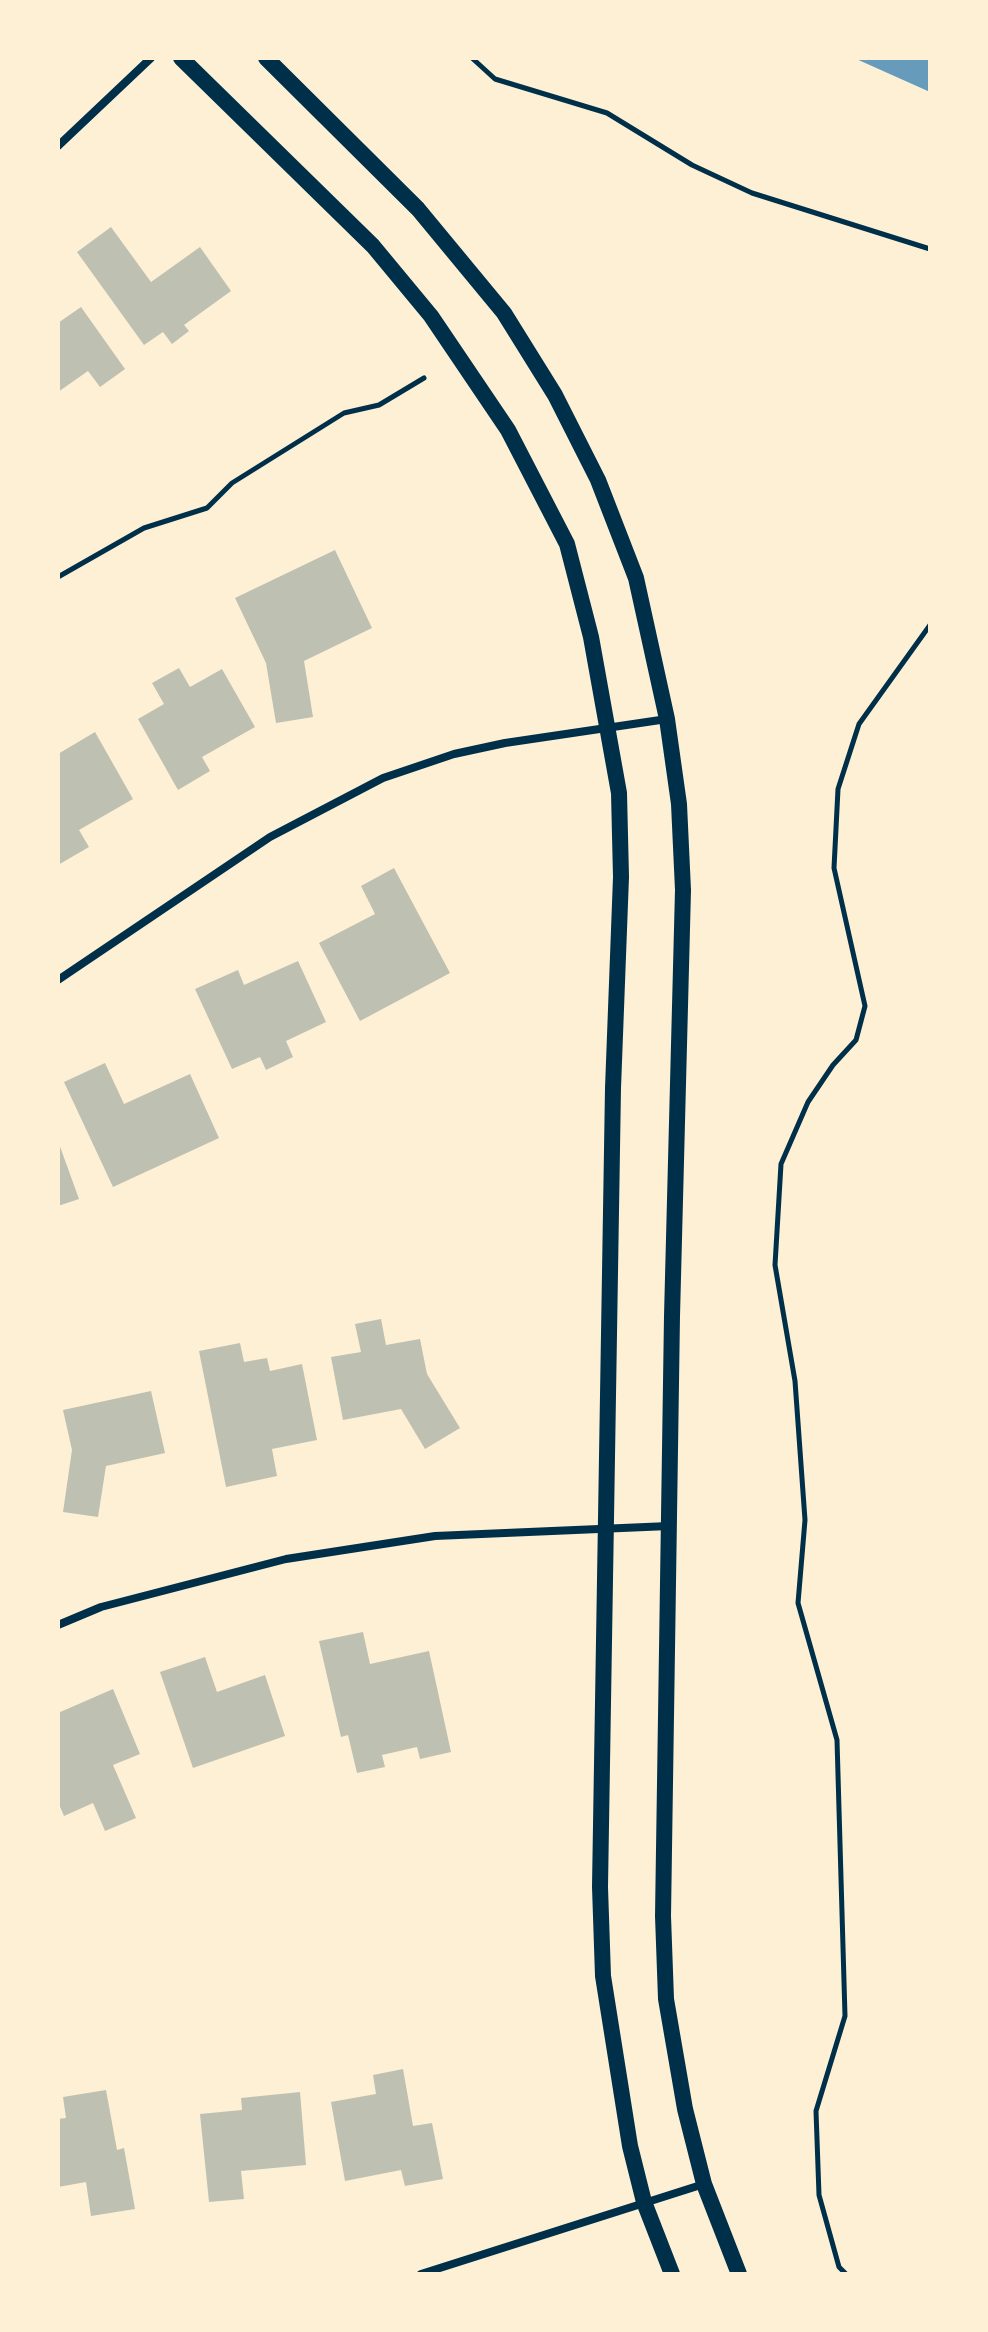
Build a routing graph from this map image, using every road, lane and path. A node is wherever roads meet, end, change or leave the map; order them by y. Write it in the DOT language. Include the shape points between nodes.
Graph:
graph roads {
  1 [pos="151,58"];
  2 [pos="181,58"];
  3 [pos="266,58"];
  4 [pos="472,58"];
  5 [pos="58,146"];
  6 [pos="930,249"];
  7 [pos="424,378"];
  8 [pos="58,577"];
  9 [pos="930,625"];
  10 [pos="667,719"];
  11 [pos="608,727"];
  12 [pos="58,980"];
  13 [pos="669,1526"];
  14 [pos="607,1527"];
  15 [pos="58,1625"];
  16 [pos="704,2184"];
  17 [pos="644,2202"];
  18 [pos="452,2270"];
  19 [pos="421,2274"];
  20 [pos="672,2274"];
  21 [pos="739,2274"];
  22 [pos="846,2274"];
  1 -- 5 [label="street"];
  2 -- 11 [label="main road" via="373,246 484,392 567,544"];
  3 -- 10 [label="main road" via="418,209 504,313 555,395 598,480 636,578"];
  4 -- 6 [label="path" via="495,79 607,113 692,165 752,193"];
  7 -- 8 [label="path" via="379,405 344,413 232,483 207,508 144,528"];
  9 -- 22 [label="path" via="859,724 838,789 834,868 865,1006 856,1040 808,1102 781,1164 775,1265 795,1381 805,1520 798,1603 837,1740 845,2016 816,2111 819,2195 839,2267"];
  10 -- 11 [label="street"];
  10 -- 13 [label="main road" via="679,804 683,890"];
  11 -- 12 [label="street" via="454,754 383,778 270,837"];
  11 -- 14 [label="main road" via="619,793 621,877"];
  13 -- 14 [label="street"];
  13 -- 16 [label="main road" via="666,1999"];
  14 -- 15 [label="street" via="435,1536 286,1559 101,1607"];
  14 -- 17 [label="main road" via="603,1976"];
  16 -- 17 [label="street"];
  16 -- 21 [label="main road"];
  17 -- 18 [label="street"];
  17 -- 20 [label="main road"];
  18 -- 19 [label="street"];
}
